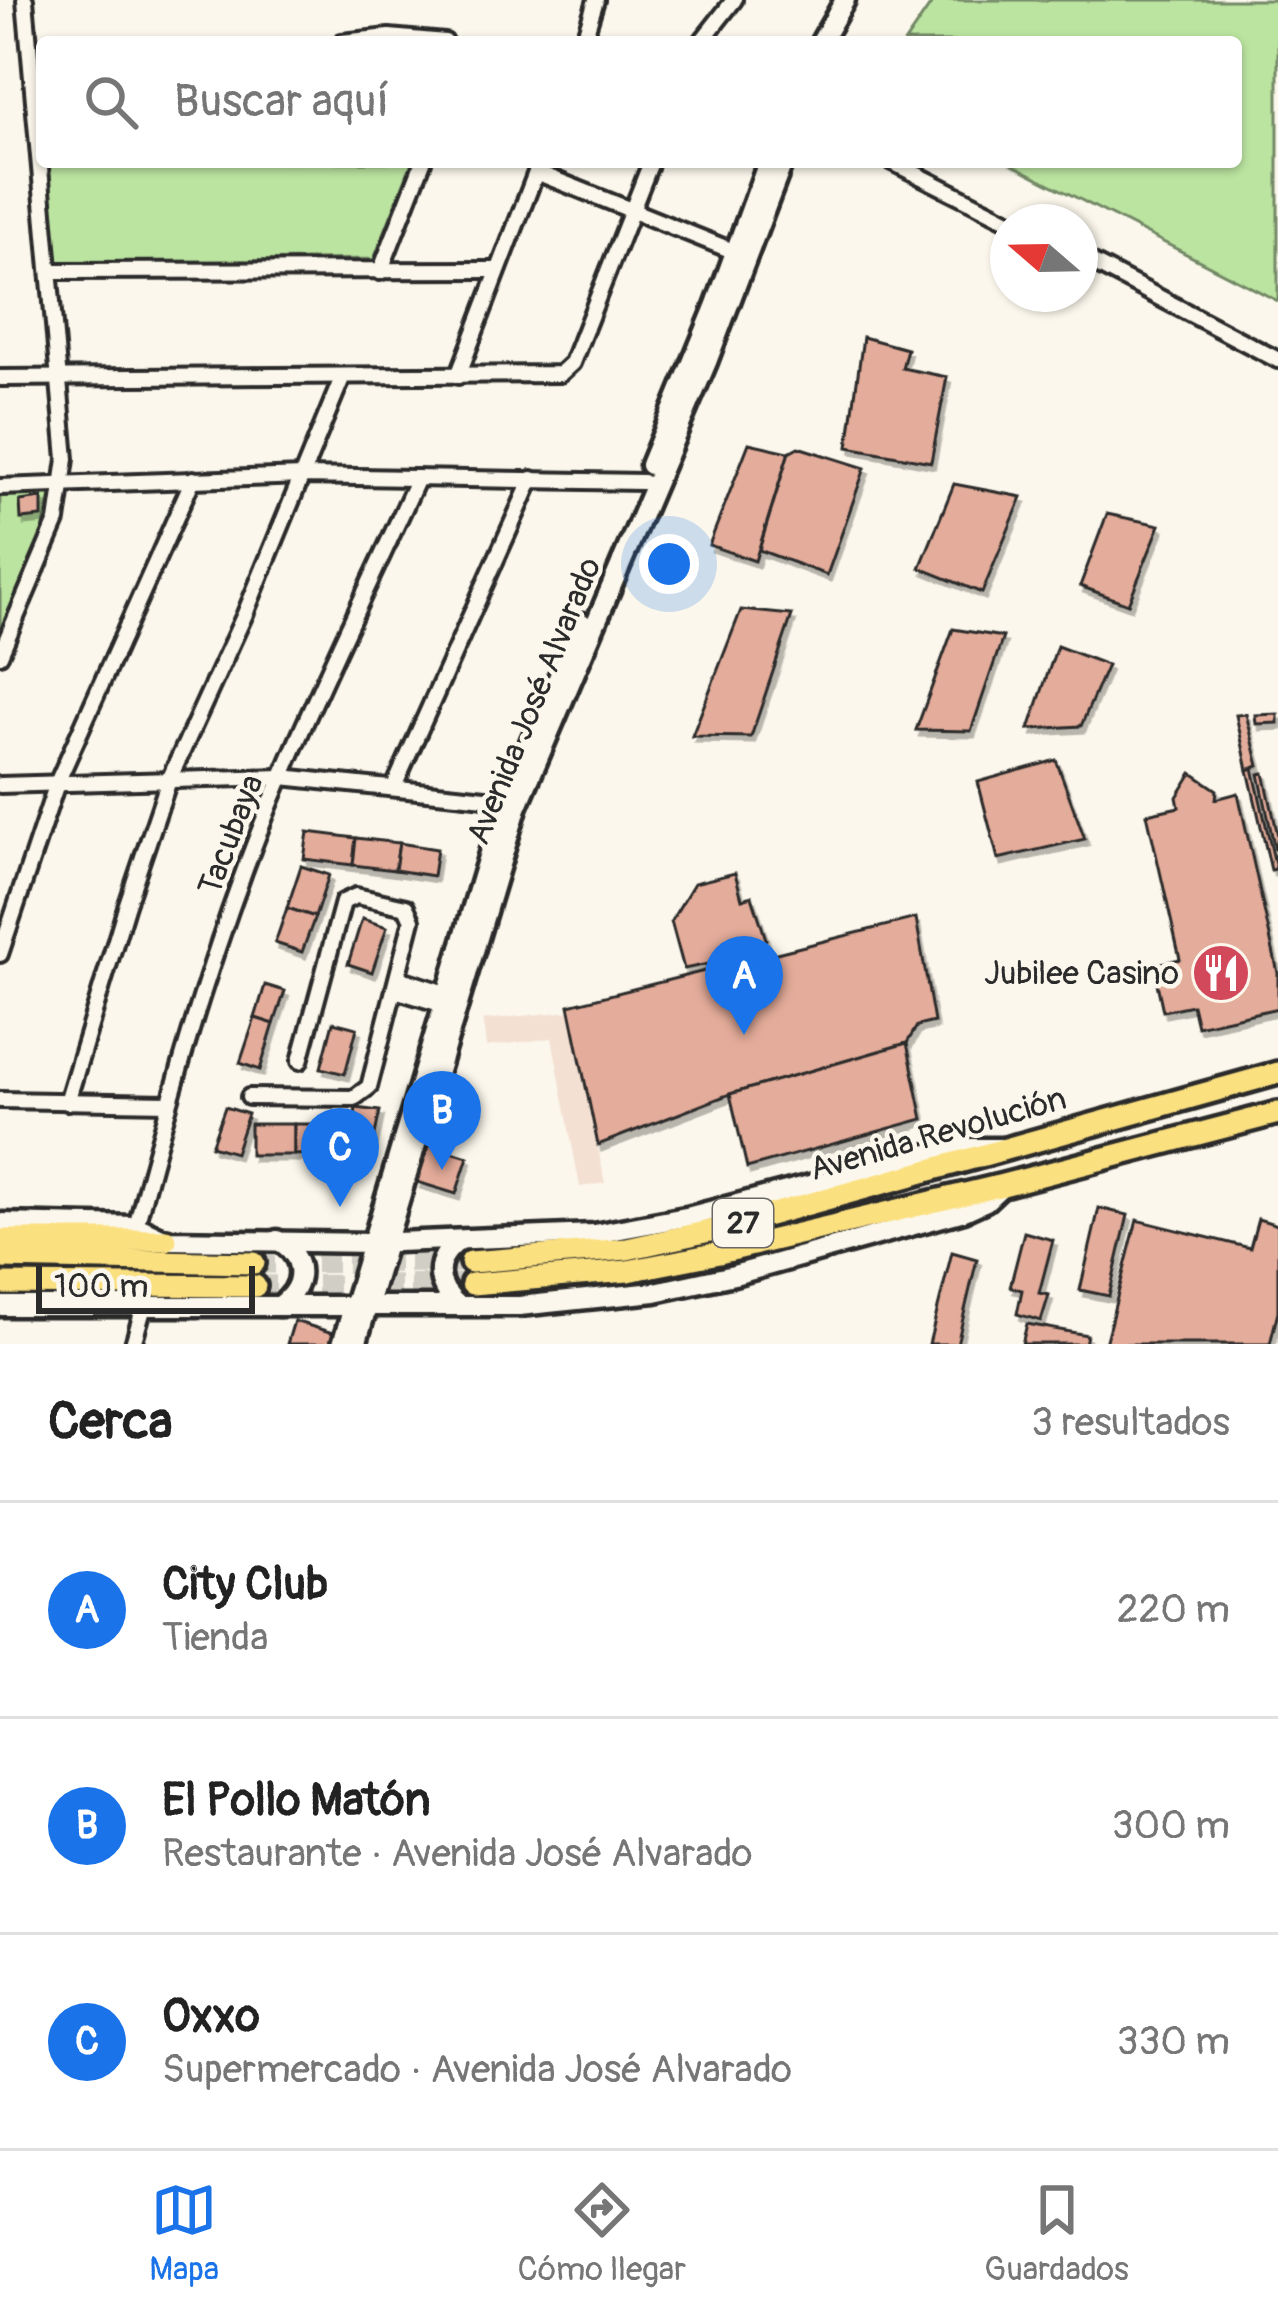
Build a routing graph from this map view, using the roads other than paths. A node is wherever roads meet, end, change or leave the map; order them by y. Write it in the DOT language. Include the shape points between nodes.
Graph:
graph roads {
  1 [pos="25,0"];
  2 [pos="596,0"];
  3 [pos="734,0"];
  4 [pos="845,0"];
  5 [pos="857,0"];
  6 [pos="586,36"];
  7 [pos="706,36"];
  8 [pos="824,36"];
  9 [pos="836,36"];
  10 [pos="36,70"];
  11 [pos="44,168"];
  12 [pos="421,168"];
  13 [pos="538,168"];
  14 [pos="540,168"];
  15 [pos="648,168"];
  16 [pos="766,168"];
  17 [pos="780,168"];
  18 [pos="904,168"];
  19 [pos="633,209"];
  20 [pos="990,211"];
  21 [pos="742,255"];
  22 [pos="1098,265"];
  23 [pos="497,270"];
  24 [pos="51,271"];
  25 [pos="380,272"];
  26 [pos="1278,360"];
  27 [pos="458,376"];
  28 [pos="0,378"];
  29 [pos="342,378"];
  30 [pos="62,380"];
  31 [pos="303,476"];
  32 [pos="418,478"];
  33 [pos="194,479"];
  34 [pos="532,479"];
  35 [pos="65,482"];
  36 [pos="648,484"];
  37 [pos="0,487"];
  38 [pos="0,655"];
  39 [pos="282,776"];
  40 [pos="169,780"];
  41 [pos="57,783"];
  42 [pos="0,785"];
  43 [pos="394,787"];
  44 [pos="506,800"];
  45 [pos="0,954"];
  46 [pos="396,984"];
  47 [pos="446,1000"];
  48 [pos="300,1061"];
  49 [pos="1278,1073"];
  50 [pos="249,1097"];
  51 [pos="0,1100"];
  52 [pos="67,1102"];
  53 [pos="169,1103"];
  54 [pos="1278,1113"];
  55 [pos="1003,1185"];
  56 [pos="0,1223"];
  57 [pos="136,1226"];
  58 [pos="0,1240"];
  59 [pos="166,1240"];
  60 [pos="277,1240"];
  61 [pos="379,1243"];
  62 [pos="0,1258"];
  63 [pos="467,1262"];
  64 [pos="254,1263"];
  65 [pos="0,1284"];
  66 [pos="255,1286"];
  67 [pos="361,1305"];
  68 [pos="0,1306"];
  69 [pos="144,1306"];
  70 [pos="279,1306"];
  71 [pos="459,1306"];
  72 [pos="134,1344"];
  73 [pos="342,1344"];
  74 [pos="356,1344"];
  1 -- 10 [label="street"];
  2 -- 6 [label="street"];
  3 -- 7 [label="street"];
  4 -- 8 [label="street"];
  5 -- 9 [label="street"];
  11 -- 24 [label="street"];
  12 -- 25 [label="street"];
  13 -- 23 [label="street"];
  14 -- 19 [label="street"];
  15 -- 19 [label="street"];
  16 -- 21 [label="street, Avenida José Alvarado"];
  17 -- 21 [label="street, Avenida José Alvarado"];
  18 -- 20 [label="street"];
  19 -- 21 [label="street"];
  19 -- 27 [label="street" via="567,370"];
  21 -- 36 [label="street, Avenida José Alvarado"];
  22 -- 26 [label="street"];
  23 -- 25 [label="street"];
  23 -- 27 [label="street"];
  24 -- 25 [label="street"];
  24 -- 30 [label="street"];
  27 -- 29 [label="street"];
  28 -- 30 [label="street"];
  29 -- 30 [label="street"];
  29 -- 31 [label="street"];
  30 -- 35 [label="street"];
  31 -- 32 [label="street"];
  31 -- 33 [label="street"];
  31 -- 40 [label="street"];
  32 -- 34 [label="street"];
  32 -- 39 [label="street, Tacubaya"];
  33 -- 35 [label="street"];
  33 -- 41 [label="street"];
  34 -- 36 [label="street"];
  34 -- 43 [label="street"];
  35 -- 37 [label="street"];
  35 -- 38 [label="street" via="57,521"];
  36 -- 44 [label="street, Avenida José Alvarado"];
  36 -- 61 [label="street, Avenida José Alvarado" via="526,782"];
  39 -- 40 [label="street"];
  39 -- 43 [label="street"];
  39 -- 53 [label="street, Tacubaya"];
  40 -- 41 [label="street"];
  40 -- 52 [label="street"];
  41 -- 42 [label="street"];
  41 -- 45 [label="street"];
  43 -- 44 [label="street"];
  44 -- 47 [label="street, Avenida José Alvarado"];
  46 -- 47 [label="street"];
  46 -- 48 [label="street" via="411,913 399,903 349,897"];
  46 -- 50 [label="street" via="362,1096"];
  47 -- 61 [label="street, Avenida José Alvarado"];
  49 -- 63 [label="main road, Avenida Revolución / 27" via="719,1229 550,1258"];
  51 -- 52 [label="street"];
  52 -- 53 [label="street"];
  53 -- 57 [label="street, Tacubaya"];
  54 -- 55 [label="main road, Avenida Revolución / 27"];
  55 -- 63 [label="main road, Avenida Revolución / 27" via="628,1271 543,1281"];
  55 -- 71 [label="street" via="964,1211 728,1276 594,1300"];
  56 -- 57 [label="street"];
  57 -- 59 [label="street"];
  58 -- 59 [label="main road"];
  59 -- 60 [label="street"];
  60 -- 61 [label="street"];
  60 -- 70 [label="street" via="300,1271 297,1288"];
  61 -- 63 [label="street"];
  61 -- 67 [label="street, Avenida José Alvarado"];
  62 -- 64 [label="main road"];
  63 -- 71 [label="street" via="443,1256 439,1270 444,1292"];
  65 -- 66 [label="main road"];
  67 -- 70 [label="street"];
  67 -- 71 [label="street"];
  67 -- 73 [label="street, Avenida José Alvarado"];
  67 -- 74 [label="street, Avenida José Alvarado"];
  68 -- 69 [label="street"];
  69 -- 70 [label="street"];
  69 -- 72 [label="street"];
}
